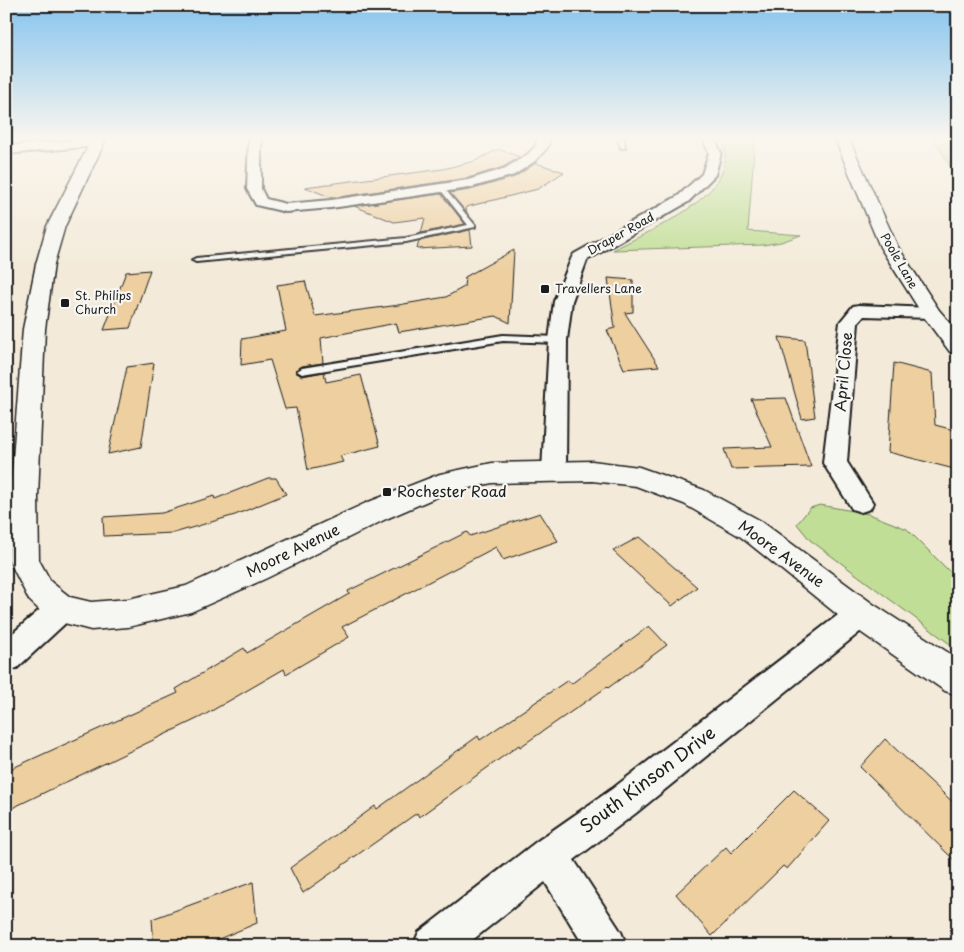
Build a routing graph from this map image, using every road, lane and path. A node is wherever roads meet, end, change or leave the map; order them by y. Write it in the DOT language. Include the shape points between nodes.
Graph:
graph roads {
  1 [pos="78,183"];
  2 [pos="254,183"];
  3 [pos="471,183"];
  4 [pos="699,183"];
  5 [pos="861,183"];
  6 [pos="443,189"];
  7 [pos="196,260"];
  8 [pos="931,313"];
  9 [pos="558,340"];
  10 [pos="958,347"];
  11 [pos="302,371"];
  12 [pos="554,471"];
  13 [pos="861,503"];
  14 [pos="62,609"];
  15 [pos="862,614"];
  16 [pos="6,658"];
  17 [pos="958,679"];
  18 [pos="549,855"];
  19 [pos="433,946"];
  20 [pos="607,946"];
  1 -- 14 [label="street, Moore Avenue" via="56,226 45,264 34,328 24,497 24,560 40,591"];
  2 -- 6 [label="street" via="261,202 286,208"];
  3 -- 6 [label="street"];
  4 -- 9 [label="street, Draper Road" via="682,199 580,256 563,301"];
  5 -- 8 [label="street, Poole Lane" via="889,247"];
  6 -- 7 [label="lane" via="473,226 406,240"];
  8 -- 10 [label="street, Poole Lane"];
  8 -- 13 [label="street, April Close" via="859,310 849,322 835,463"];
  9 -- 11 [label="lane" via="503,338"];
  9 -- 12 [label="street, Draper Road"];
  12 -- 14 [label="street, Moore Avenue" via="492,473 440,484 191,598 128,613 91,616"];
  12 -- 15 [label="street, Moore Avenue" via="592,471 639,477 694,497 751,529"];
  14 -- 16 [label="street"];
  15 -- 17 [label="street, Moore Avenue"];
  15 -- 18 [label="street, South Kinson Drive" via="624,801"];
  18 -- 19 [label="street, South Kinson Drive"];
  18 -- 20 [label="street"];
}
